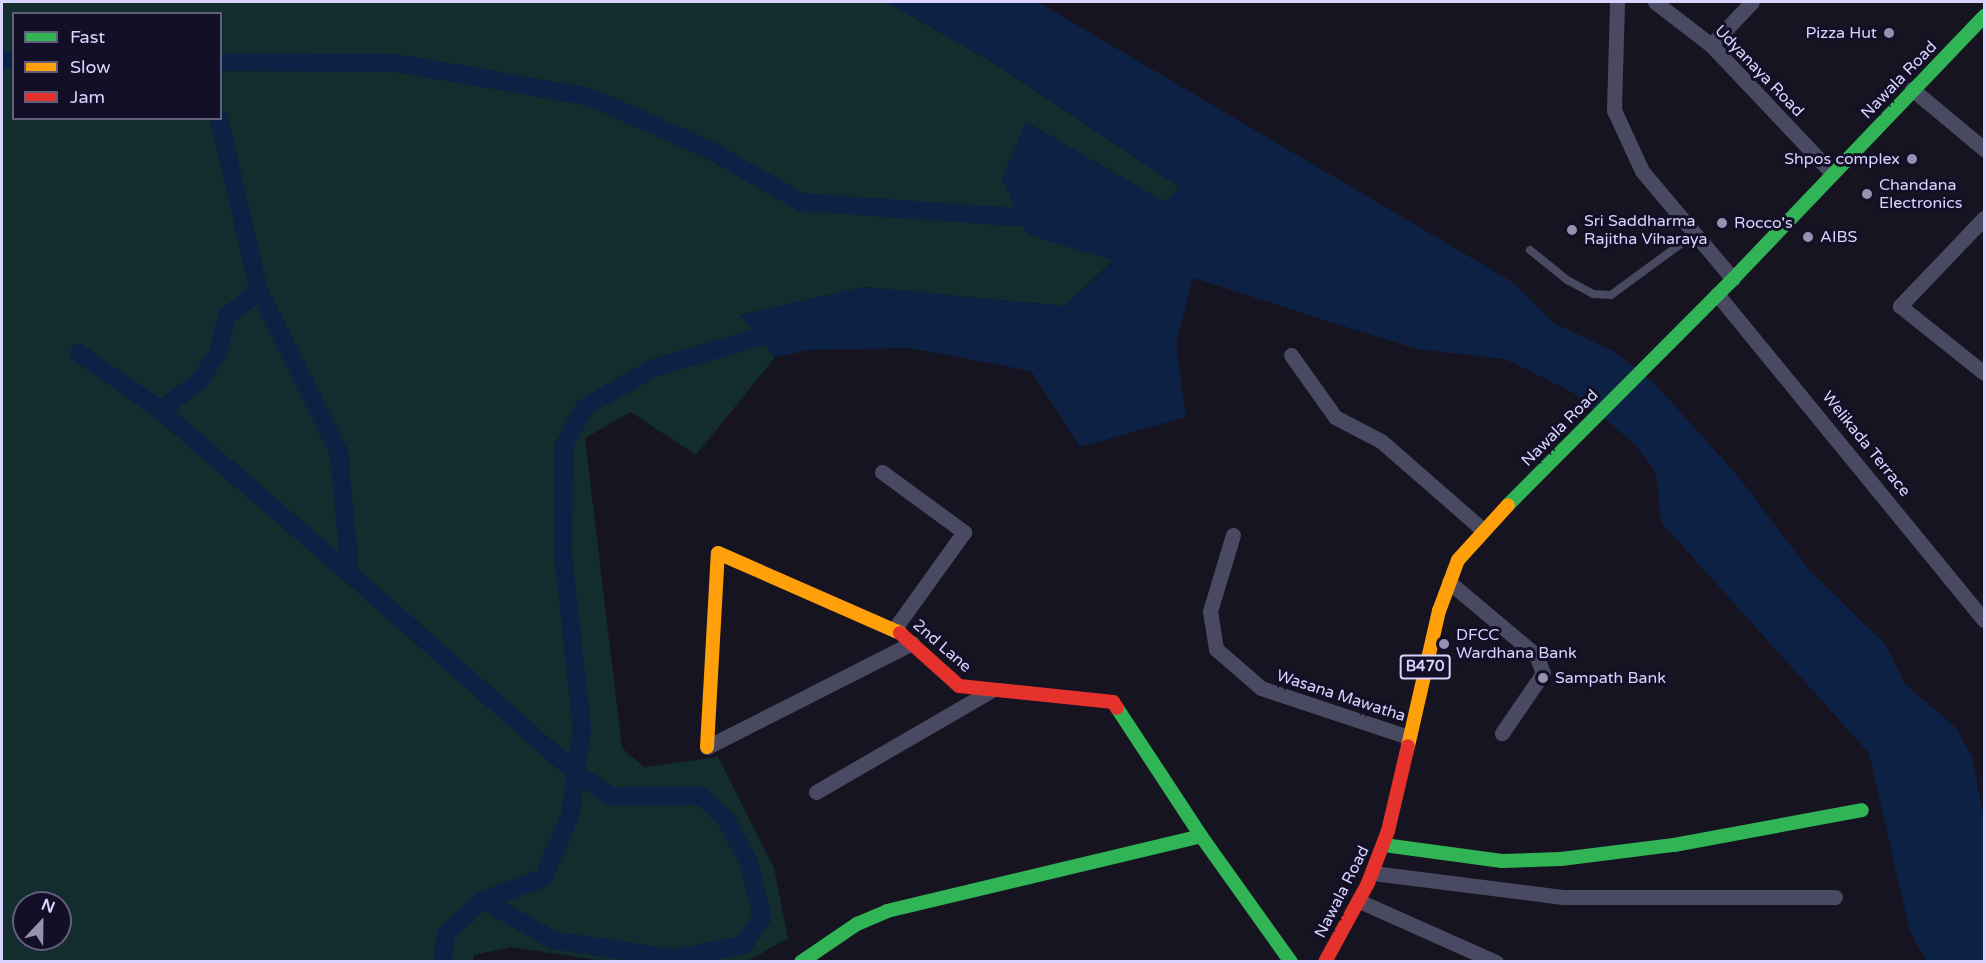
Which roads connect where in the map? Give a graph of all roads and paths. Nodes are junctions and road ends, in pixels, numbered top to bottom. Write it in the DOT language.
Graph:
graph roads {
  1 [pos="1617,2"];
  2 [pos="1655,2"];
  3 [pos="1752,2"];
  4 [pos="1984,16"];
  5 [pos="1712,45"];
  6 [pos="1912,89"];
  7 [pos="1984,149"];
  8 [pos="1832,173"];
  9 [pos="1984,218"];
  10 [pos="1693,235"];
  11 [pos="1530,250"];
  12 [pos="1733,279"];
  13 [pos="1717,294"];
  14 [pos="1291,355"];
  15 [pos="1984,373"];
  16 [pos="882,472"];
  17 [pos="1483,530"];
  18 [pos="1233,535"];
  19 [pos="1449,582"];
  20 [pos="1984,620"];
  21 [pos="896,628"];
  22 [pos="912,643"];
  23 [pos="992,690"];
  24 [pos="1502,733"];
  25 [pos="1408,737"];
  26 [pos="706,747"];
  27 [pos="816,792"];
  28 [pos="1862,810"];
  29 [pos="1201,836"];
  30 [pos="1384,845"];
  31 [pos="1372,873"];
  32 [pos="1835,897"];
  33 [pos="1359,901"];
  34 [pos="801,962"];
  35 [pos="1291,962"];
  36 [pos="1325,962"];
  37 [pos="1496,962"];
  1 -- 10 [label="street"];
  2 -- 5 [label="street, Udyanaya Road"];
  3 -- 5 [label="street"];
  4 -- 6 [label="street, Nawala Road / B470"];
  5 -- 8 [label="street, Udyanaya Road"];
  6 -- 7 [label="street"];
  6 -- 8 [label="street, Nawala Road / B470"];
  8 -- 12 [label="street, Nawala Road / B470"];
  9 -- 15 [label="street"];
  10 -- 11 [label="lane"];
  10 -- 12 [label="street"];
  12 -- 13 [label="street, Nawala Road / B470"];
  13 -- 17 [label="street, Nawala Road / B470"];
  13 -- 20 [label="street, Welikada Terrace"];
  14 -- 17 [label="street"];
  16 -- 21 [label="street"];
  17 -- 19 [label="street, Nawala Road / B470"];
  18 -- 25 [label="street, Wasana Mawatha"];
  19 -- 24 [label="street"];
  19 -- 25 [label="street, Nawala Road / B470"];
  21 -- 22 [label="street, 2nd Lane"];
  21 -- 26 [label="street, 2nd Lane"];
  22 -- 23 [label="street, 2nd Lane"];
  22 -- 26 [label="street"];
  23 -- 27 [label="street"];
  23 -- 29 [label="street, 2nd Lane"];
  25 -- 30 [label="street, Nawala Road / B470"];
  28 -- 30 [label="street"];
  29 -- 34 [label="street"];
  29 -- 35 [label="street, 2nd Lane"];
  30 -- 31 [label="street, Nawala Road / B470"];
  31 -- 32 [label="street"];
  31 -- 33 [label="street, Nawala Road / B470"];
  33 -- 36 [label="street, Nawala Road / B470"];
  33 -- 37 [label="street"];
}
